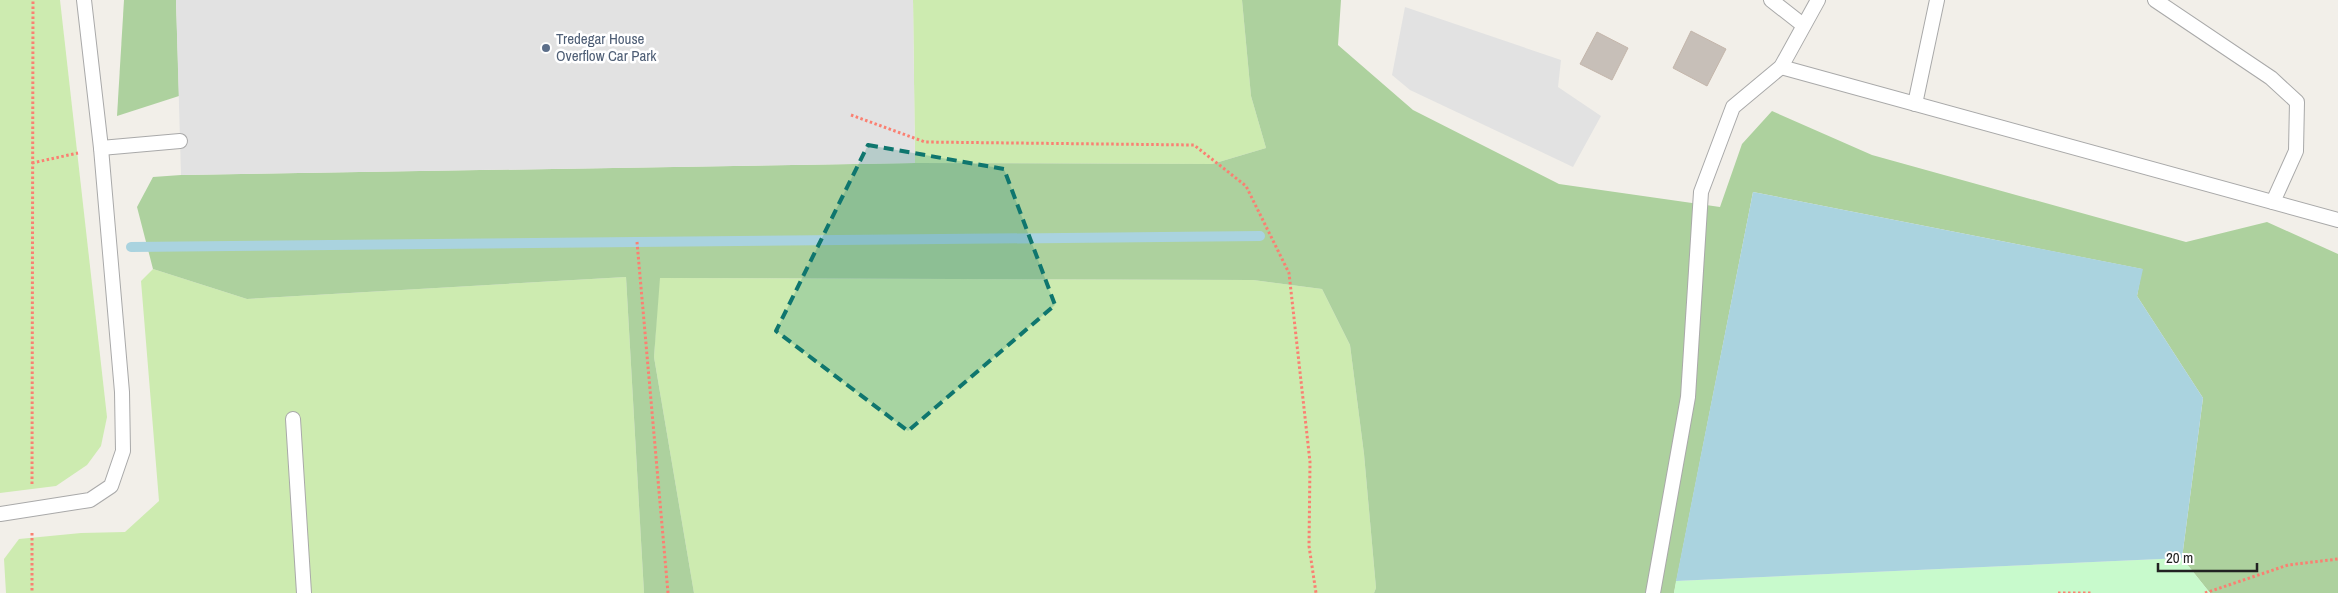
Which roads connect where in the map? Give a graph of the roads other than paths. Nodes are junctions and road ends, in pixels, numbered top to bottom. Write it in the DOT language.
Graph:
graph roads {
  1 [pos="84,0"];
  2 [pos="1771,0"];
  3 [pos="1818,0"];
  4 [pos="1937,0"];
  5 [pos="2155,0"];
  6 [pos="1803,25"];
  7 [pos="1781,67"];
  8 [pos="1915,104"];
  9 [pos="180,141"];
  10 [pos="101,148"];
  11 [pos="2273,202"];
  12 [pos="2338,220"];
  13 [pos="293,418"];
  14 [pos="0,514"];
  15 [pos="304,593"];
  16 [pos="1653,593"];
  1 -- 10 [label="lane"];
  2 -- 6 [label="lane"];
  3 -- 6 [label="lane"];
  4 -- 8 [label="lane"];
  5 -- 11 [label="lane"];
  6 -- 7 [label="lane"];
  7 -- 8 [label="lane"];
  7 -- 16 [label="lane"];
  8 -- 11 [label="lane"];
  9 -- 10 [label="lane"];
  10 -- 14 [label="lane"];
  11 -- 12 [label="lane"];
  13 -- 15 [label="lane"];
}
